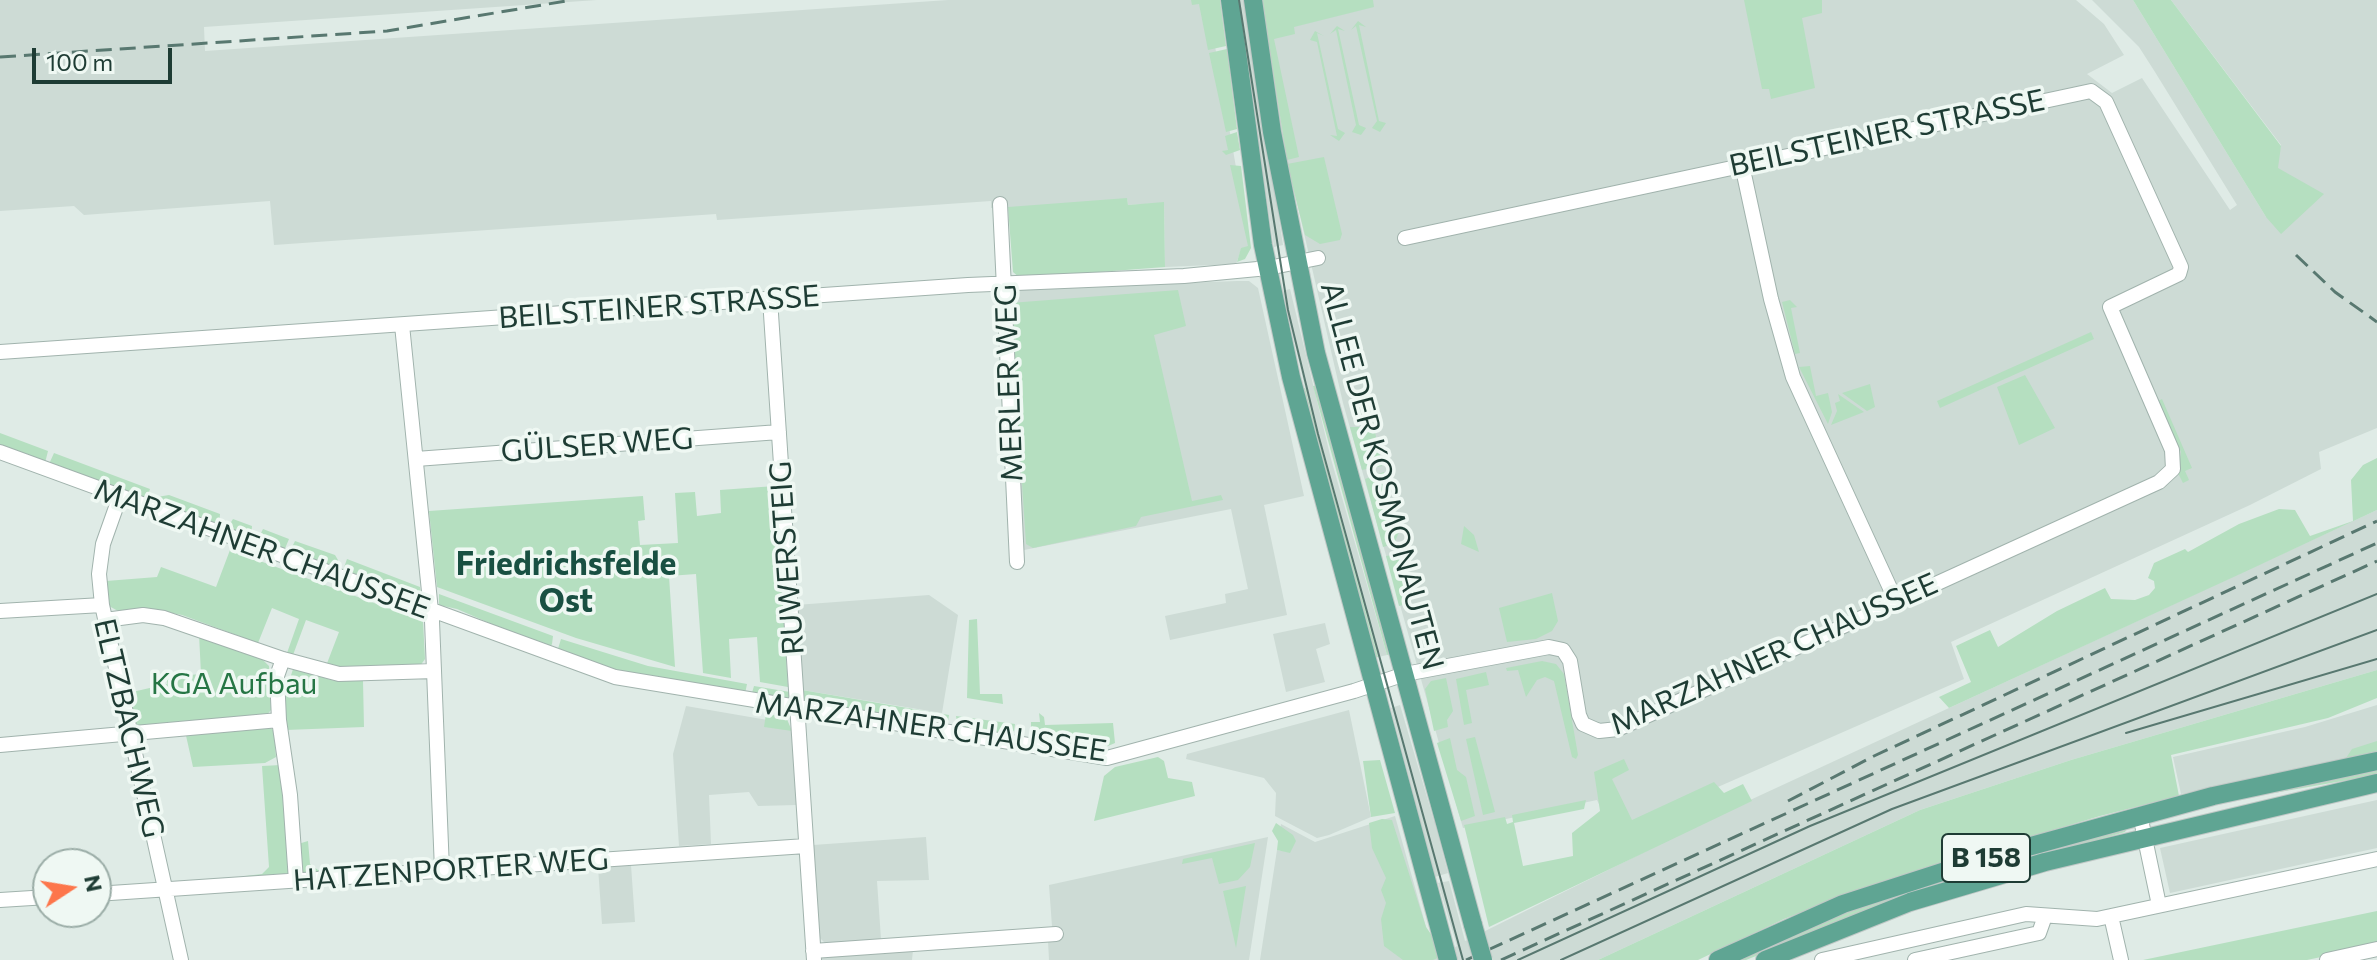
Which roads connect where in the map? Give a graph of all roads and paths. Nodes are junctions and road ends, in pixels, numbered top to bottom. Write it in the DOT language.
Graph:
graph roads {
  1 [pos="1230,0"];
  2 [pos="1253,0"];
  3 [pos="1742,165"];
  4 [pos="1000,204"];
  5 [pos="1405,238"];
  6 [pos="1318,258"];
  7 [pos="1299,263"];
  8 [pos="1268,268"];
  9 [pos="1003,285"];
  10 [pos="770,299"];
  11 [pos="2110,307"];
  12 [pos="402,325"];
  13 [pos="0,352"];
  14 [pos="779,432"];
  15 [pos="0,452"];
  16 [pos="416,459"];
  17 [pos="120,496"];
  18 [pos="1017,562"];
  19 [pos="1896,601"];
  20 [pos="102,605"];
  21 [pos="0,611"];
  22 [pos="431,612"];
  23 [pos="105,620"];
  24 [pos="283,659"];
  25 [pos="434,671"];
  26 [pos="1405,674"];
  27 [pos="1374,684"];
  28 [pos="797,709"];
  29 [pos="279,720"];
  30 [pos="130,734"];
  31 [pos="0,745"];
  32 [pos="2377,761"];
  33 [pos="2377,783"];
  34 [pos="2140,815"];
  35 [pos="2144,836"];
  36 [pos="806,846"];
  37 [pos="2377,859"];
  38 [pos="442,870"];
  39 [pos="296,881"];
  40 [pos="165,889"];
  41 [pos="112,893"];
  42 [pos="32,898"];
  43 [pos="0,900"];
  44 [pos="2159,905"];
  45 [pos="2045,916"];
  46 [pos="2111,916"];
  47 [pos="1056,934"];
  48 [pos="1905,940"];
  49 [pos="2377,949"];
  50 [pos="814,956"];
  51 [pos="1725,958"];
  52 [pos="181,960"];
  53 [pos="1448,960"];
  54 [pos="1483,960"];
  55 [pos="1765,960"];
  56 [pos="1822,960"];
  57 [pos="1912,960"];
  58 [pos="2121,960"];
  59 [pos="2327,960"];
  1 -- 8 [label="main road, ALLEE DER KOSMONAUTEN"];
  2 -- 7 [label="main road, ALLEE DER KOSMONAUTEN"];
  3 -- 5 [label="street, BEILSTEINER STRASSE"];
  3 -- 11 [label="street, BEILSTEINER STRASSE"];
  3 -- 19 [label="street"];
  4 -- 9 [label="street, MERLER WEG"];
  6 -- 7 [label="street, BEILSTEINER STRASSE"];
  7 -- 8 [label="street, BEILSTEINER STRASSE"];
  7 -- 26 [label="main road, ALLEE DER KOSMONAUTEN"];
  8 -- 9 [label="street, BEILSTEINER STRASSE"];
  8 -- 27 [label="main road, ALLEE DER KOSMONAUTEN"];
  9 -- 10 [label="street, BEILSTEINER STRASSE"];
  9 -- 18 [label="street, MERLER WEG"];
  10 -- 12 [label="street, BEILSTEINER STRASSE"];
  10 -- 14 [label="street, RUWERSTEIG"];
  11 -- 19 [label="street, MARZAHNER CHAUSSEE"];
  12 -- 13 [label="street, BEILSTEINER STRASSE"];
  12 -- 16 [label="street"];
  14 -- 16 [label="street, GÜLSER WEG"];
  14 -- 28 [label="street, RUWERSTEIG"];
  15 -- 17 [label="street, MARZAHNER CHAUSSEE"];
  16 -- 22 [label="street"];
  17 -- 20 [label="street, ELTZBACHWEG"];
  17 -- 22 [label="street, MARZAHNER CHAUSSEE"];
  19 -- 26 [label="street, MARZAHNER CHAUSSEE"];
  20 -- 21 [label="street"];
  20 -- 23 [label="street, ELTZBACHWEG"];
  22 -- 25 [label="street"];
  22 -- 28 [label="street, MARZAHNER CHAUSSEE"];
  23 -- 24 [label="street"];
  23 -- 30 [label="street, ELTZBACHWEG"];
  24 -- 25 [label="street"];
  24 -- 29 [label="street"];
  25 -- 38 [label="street"];
  26 -- 27 [label="street, MARZAHNER CHAUSSEE"];
  26 -- 54 [label="main road, ALLEE DER KOSMONAUTEN, bridge"];
  27 -- 28 [label="street, MARZAHNER CHAUSSEE"];
  27 -- 53 [label="main road, ALLEE DER KOSMONAUTEN"];
  28 -- 36 [label="street, RUWERSTEIG"];
  29 -- 30 [label="street"];
  29 -- 39 [label="street"];
  30 -- 31 [label="street"];
  30 -- 40 [label="street, ELTZBACHWEG"];
  32 -- 34 [label="main road, B 158"];
  33 -- 35 [label="main road, B 158"];
  34 -- 35 [label="street"];
  34 -- 51 [label="main road, B 158"];
  35 -- 44 [label="street"];
  35 -- 55 [label="main road, B 158"];
  36 -- 38 [label="street, HATZENPORTER WEG"];
  36 -- 50 [label="street, RUWERSTEIG"];
  37 -- 44 [label="street"];
  38 -- 39 [label="street, HATZENPORTER WEG"];
  39 -- 40 [label="street, HATZENPORTER WEG"];
  40 -- 41 [label="street, HATZENPORTER WEG"];
  40 -- 52 [label="street, ELTZBACHWEG"];
  42 -- 43 [label="street"];
  44 -- 46 [label="street"];
  45 -- 46 [label="street"];
  45 -- 48 [label="street"];
  45 -- 57 [label="street"];
  46 -- 58 [label="street"];
  47 -- 50 [label="street"];
  48 -- 56 [label="street"];
  48 -- 57 [label="street"];
  49 -- 59 [label="street"];
}
